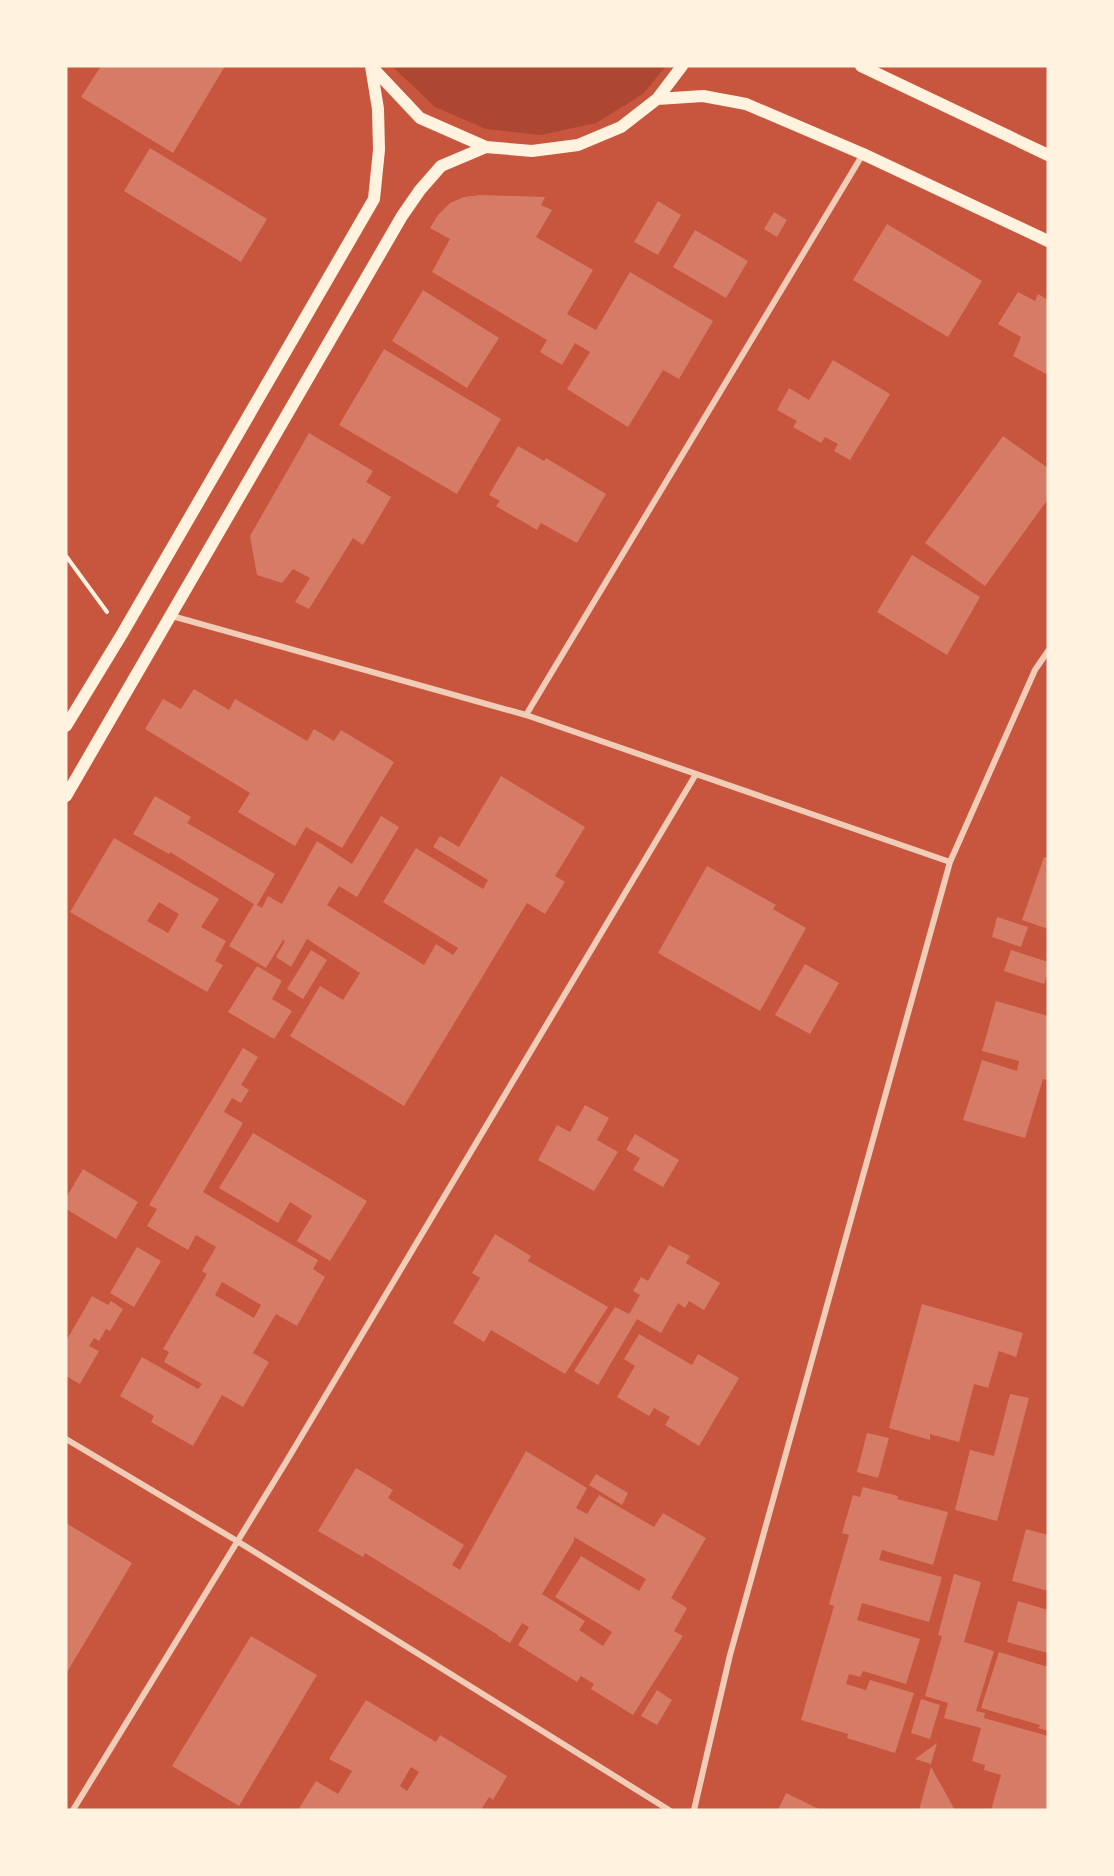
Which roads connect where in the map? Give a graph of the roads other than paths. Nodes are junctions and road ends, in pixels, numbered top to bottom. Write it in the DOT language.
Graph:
graph roads {
  1 [pos="371,66"];
  2 [pos="682,66"];
  3 [pos="861,66"];
  4 [pos="657,99"];
  5 [pos="486,147"];
  6 [pos="863,154"];
  7 [pos="1048,155"];
  8 [pos="1048,241"];
  9 [pos="172,616"];
  10 [pos="1048,651"];
  11 [pos="526,715"];
  12 [pos="66,726"];
  13 [pos="696,774"];
  14 [pos="66,796"];
  15 [pos="950,862"];
  16 [pos="66,1439"];
  17 [pos="237,1541"];
  18 [pos="73,1810"];
  19 [pos="669,1810"];
  20 [pos="694,1810"];
  1 -- 5 [label="main road"];
  1 -- 12 [label="main road"];
  2 -- 4 [label="main road"];
  3 -- 7 [label="main road"];
  4 -- 5 [label="main road"];
  4 -- 6 [label="main road"];
  5 -- 9 [label="main road"];
  6 -- 8 [label="main road"];
  6 -- 11 [label="street"];
  9 -- 11 [label="street"];
  9 -- 14 [label="main road"];
  10 -- 15 [label="street"];
  11 -- 13 [label="street"];
  13 -- 15 [label="street"];
  13 -- 17 [label="street"];
  15 -- 20 [label="street"];
  16 -- 17 [label="street"];
  17 -- 18 [label="street"];
  17 -- 19 [label="street"];
}
